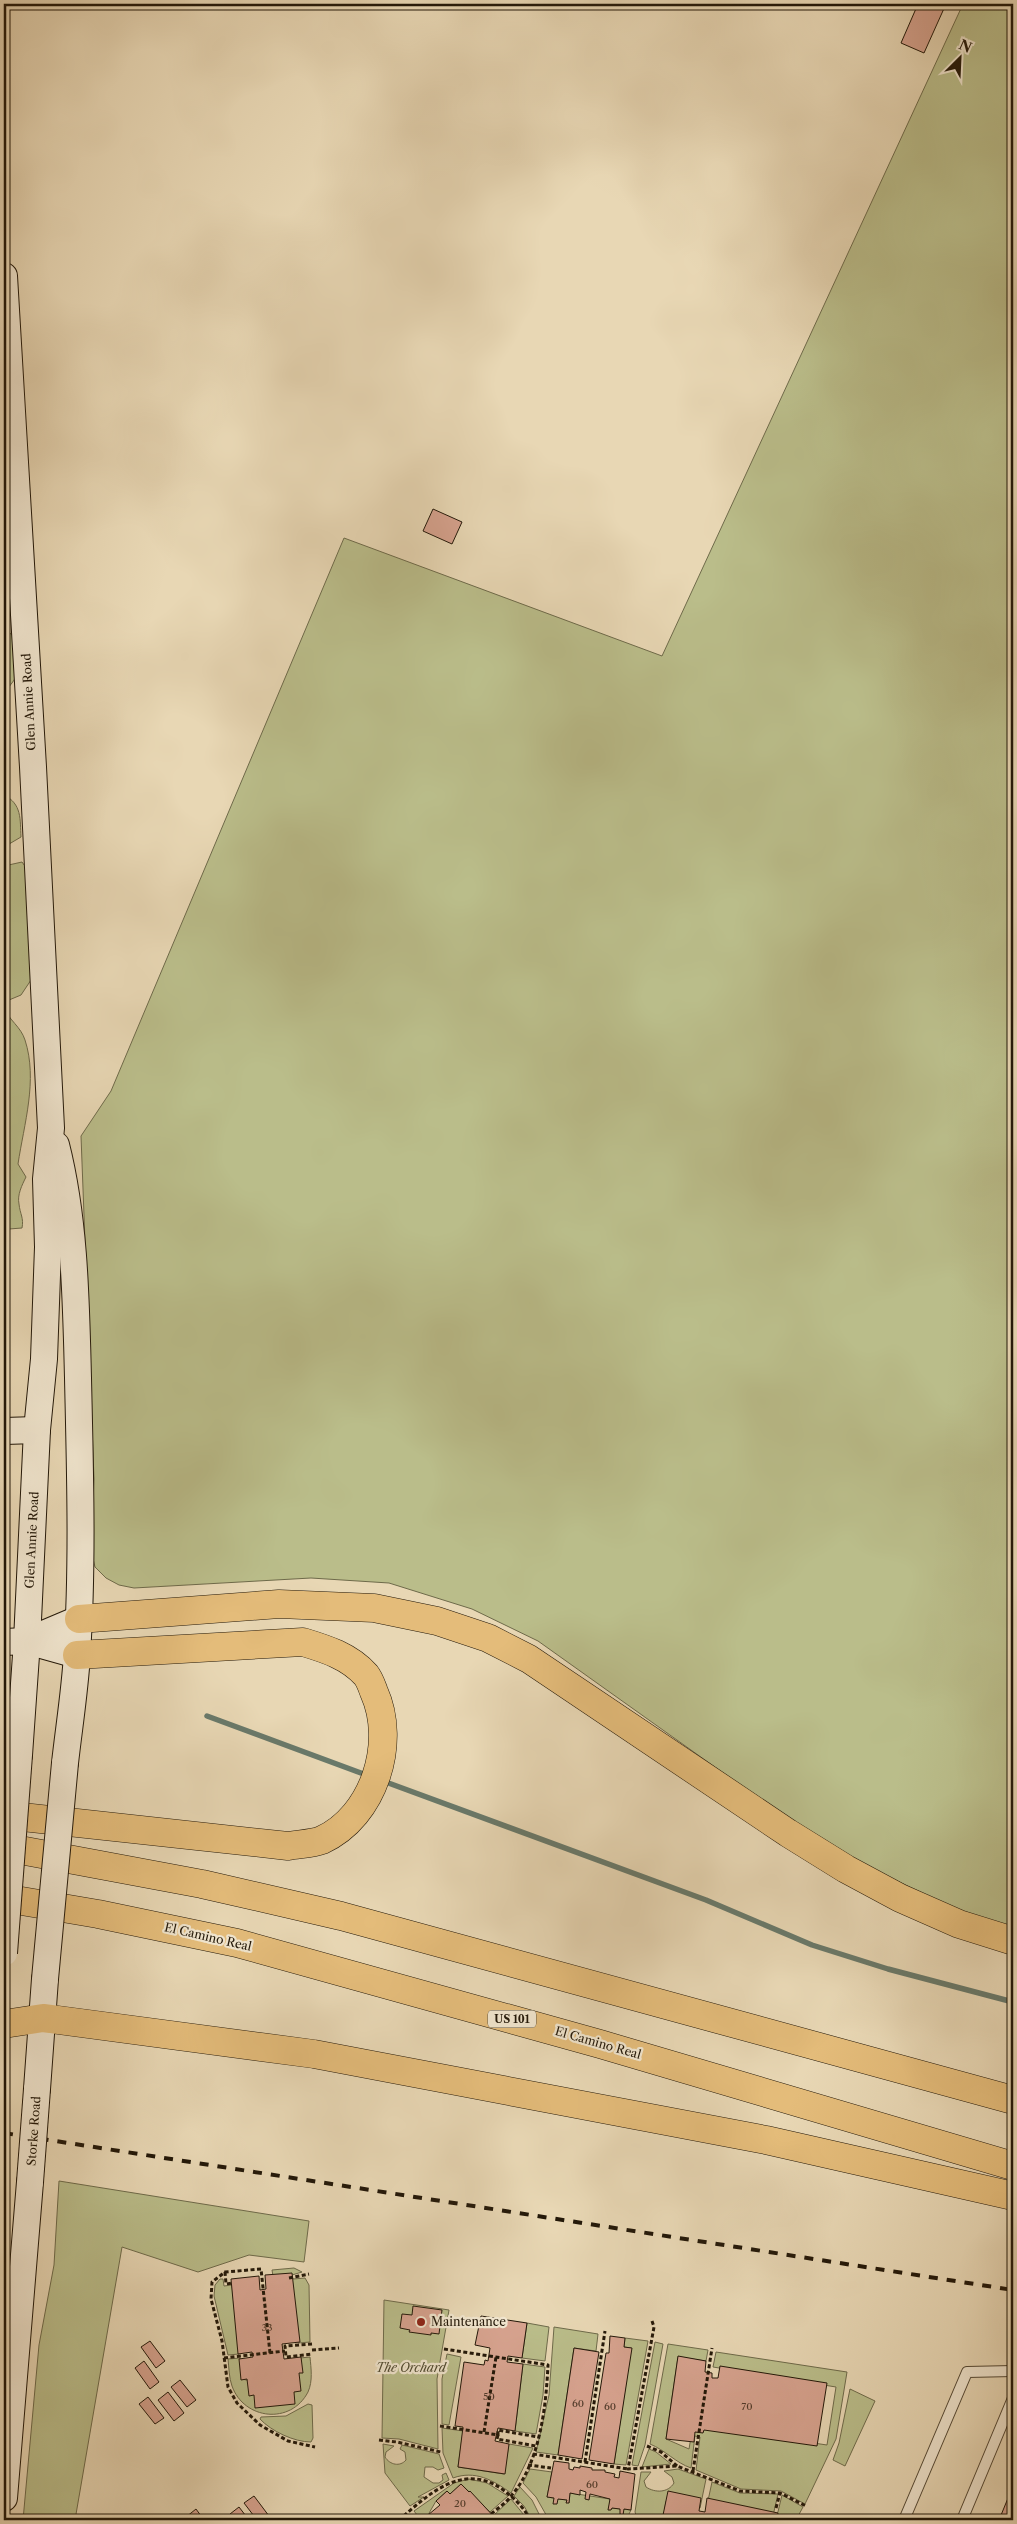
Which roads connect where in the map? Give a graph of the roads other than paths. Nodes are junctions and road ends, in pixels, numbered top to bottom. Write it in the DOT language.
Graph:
graph roads {
  1 [pos="4,276"];
  2 [pos="51,1128"];
  3 [pos="37,1430"];
  4 [pos="4,1431"];
  5 [pos="78,1619"];
  6 [pos="15,1641"];
  7 [pos="77,1655"];
  8 [pos="65,1763"];
  9 [pos="4,1815"];
  10 [pos="4,1847"];
  11 [pos="4,1898"];
  12 [pos="1013,1941"];
  13 [pos="4,1953"];
  14 [pos="43,2018"];
  15 [pos="4,2024"];
  16 [pos="1013,2100"];
  17 [pos="1013,2166"];
  18 [pos="1013,2196"];
  19 [pos="1013,2372"];
  20 [pos="1013,2398"];
  21 [pos="4,2498"];
  22 [pos="904,2520"];
  23 [pos="962,2520"];
  1 -- 2 [label="main road, Glen Annie Road"];
  2 -- 3 [label="main road, Glen Annie Road"];
  2 -- 5 [label="main road, Glen Annie Road"];
  3 -- 4 [label="main road"];
  3 -- 6 [label="main road, Glen Annie Road"];
  5 -- 6 [label="main road"];
  5 -- 7 [label="main road, Glen Annie Road"];
  5 -- 12 [label="highway"];
  6 -- 7 [label="main road"];
  6 -- 13 [label="main road, Glen Annie Road, bridge"];
  7 -- 8 [label="main road, Glen Annie Road"];
  7 -- 9 [label="highway"];
  8 -- 14 [label="main road, Storke Road, bridge"];
  10 -- 16 [label="highway"];
  11 -- 17 [label="highway, El Camino Real / US 101"];
  14 -- 15 [label="highway"];
  14 -- 18 [label="highway"];
  14 -- 21 [label="main road, Storke Road, bridge"];
  19 -- 22 [label="lane"];
  20 -- 23 [label="lane"];
}
